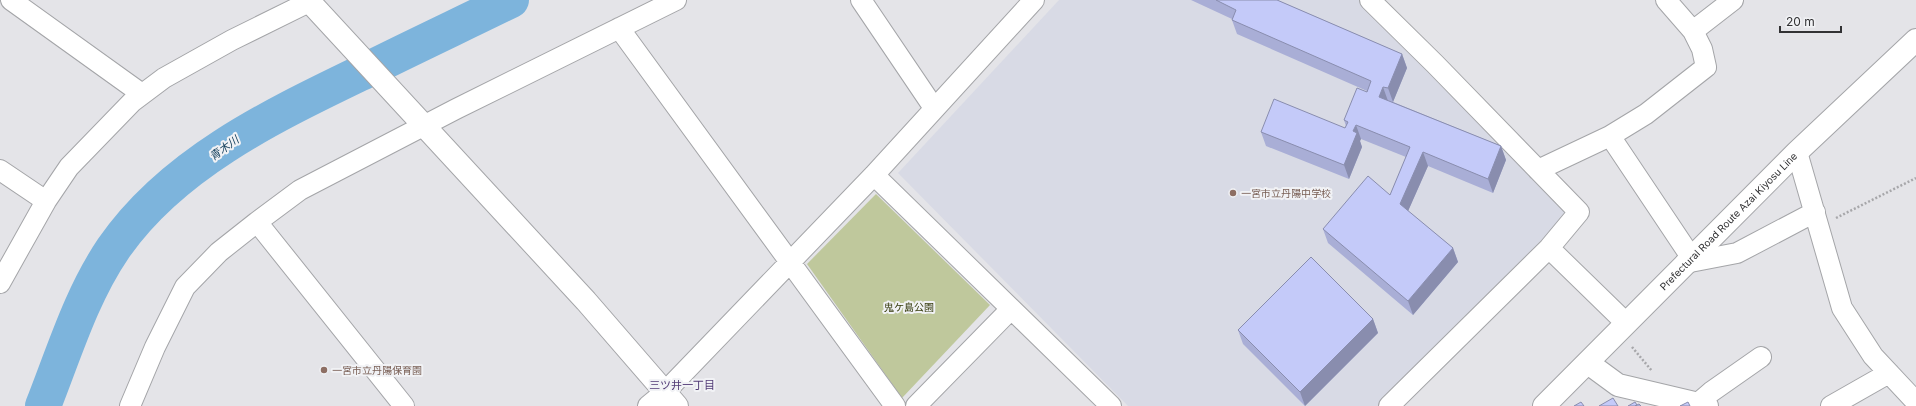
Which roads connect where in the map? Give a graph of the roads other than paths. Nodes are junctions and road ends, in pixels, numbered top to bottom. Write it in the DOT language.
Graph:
graph roads {
  1 [pos="11,0"];
  2 [pos="676,0"];
  3 [pos="861,0"];
  4 [pos="1034,0"];
  5 [pos="1370,0"];
  6 [pos="1666,0"];
  7 [pos="1733,0"];
  8 [pos="313,4"];
  9 [pos="619,28"];
  10 [pos="1693,31"];
  11 [pos="1916,40"];
  12 [pos="142,94"];
  13 [pos="934,108"];
  14 [pos="424,126"];
  15 [pos="1610,136"];
  16 [pos="1798,152"];
  17 [pos="0,170"];
  18 [pos="1538,170"];
  19 [pos="874,175"];
  20 [pos="46,201"];
  21 [pos="1817,219"];
  22 [pos="257,222"];
  23 [pos="1549,248"];
  24 [pos="1688,260"];
  25 [pos="790,263"];
  26 [pos="0,283"];
  27 [pos="1011,309"];
  28 [pos="1622,328"];
  29 [pos="1761,357"];
  30 [pos="1588,363"];
  31 [pos="1889,373"];
  32 [pos="671,399"];
  33 [pos="1916,402"];
  34 [pos="1702,405"];
  35 [pos="130,406"];
  36 [pos="404,406"];
  37 [pos="648,406"];
  38 [pos="895,406"];
  39 [pos="916,406"];
  40 [pos="1111,406"];
  41 [pos="1389,406"];
  42 [pos="1544,406"];
  43 [pos="1830,406"];
  1 -- 12 [label="street"];
  2 -- 9 [label="street"];
  3 -- 13 [label="street"];
  4 -- 13 [label="street"];
  5 -- 18 [label="street"];
  6 -- 10 [label="street"];
  7 -- 10 [label="street"];
  8 -- 12 [label="street"];
  8 -- 14 [label="main road"];
  9 -- 14 [label="street"];
  9 -- 25 [label="street"];
  10 -- 15 [label="street"];
  11 -- 16 [label="main road, Prefectural Road Route Azai Kiyosu Line"];
  12 -- 20 [label="street"];
  13 -- 19 [label="street"];
  14 -- 22 [label="street"];
  14 -- 32 [label="main road"];
  15 -- 18 [label="street"];
  15 -- 24 [label="street"];
  16 -- 21 [label="street"];
  16 -- 24 [label="main road, Prefectural Road Route Azai Kiyosu Line"];
  17 -- 20 [label="street"];
  18 -- 23 [label="street"];
  19 -- 25 [label="street"];
  19 -- 27 [label="street"];
  20 -- 26 [label="street"];
  21 -- 24 [label="street"];
  21 -- 31 [label="street"];
  22 -- 35 [label="street"];
  22 -- 36 [label="street"];
  23 -- 28 [label="street"];
  23 -- 41 [label="street"];
  24 -- 28 [label="main road, Prefectural Road Route Azai Kiyosu Line"];
  25 -- 32 [label="street"];
  25 -- 38 [label="street"];
  27 -- 39 [label="street"];
  27 -- 40 [label="street"];
  28 -- 30 [label="main road, Prefectural Road Route Azai Kiyosu Line"];
  29 -- 34 [label="street"];
  30 -- 34 [label="main road"];
  30 -- 42 [label="main road, Prefectural Road Route Azai Kiyosu Line"];
  31 -- 33 [label="street"];
  31 -- 43 [label="street"];
  32 -- 37 [label="street"];
}
